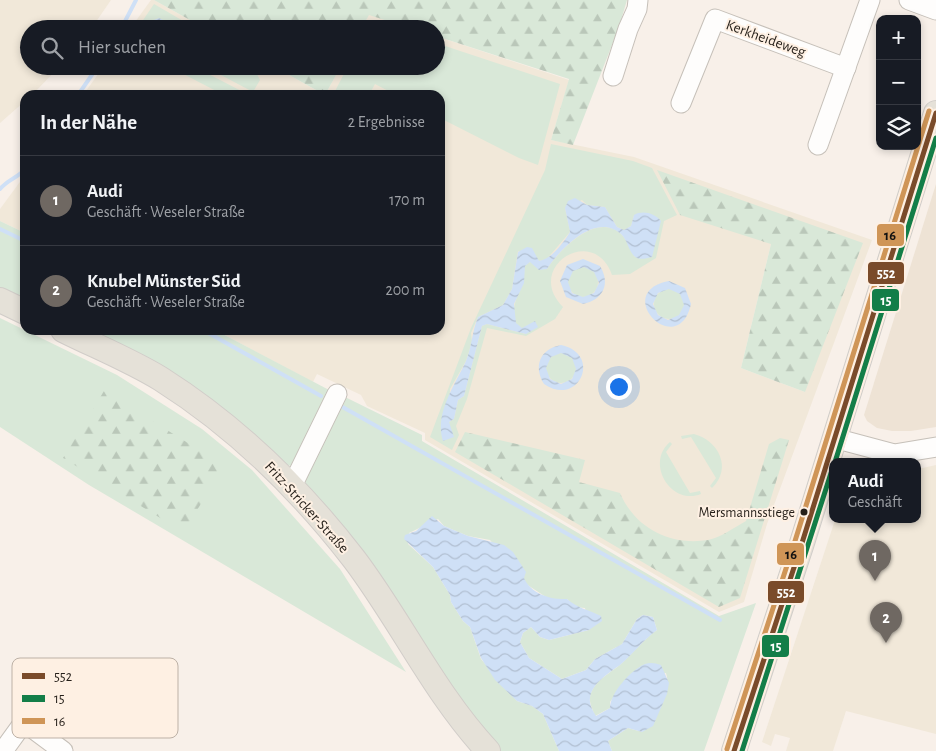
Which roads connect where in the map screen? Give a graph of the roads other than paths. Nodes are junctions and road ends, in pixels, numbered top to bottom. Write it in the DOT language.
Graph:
graph roads {
  1 [pos="638,0"];
  2 [pos="870,0"];
  3 [pos="909,0"];
  4 [pos="936,10"];
  5 [pos="846,68"];
  6 [pos="613,76"];
  7 [pos="681,104"];
  8 [pos="936,113"];
  9 [pos="818,145"];
  10 [pos="0,300"];
  11 [pos="20,310"];
  12 [pos="73,335"];
  13 [pos="337,394"];
  14 [pos="834,438"];
  15 [pos="936,447"];
  16 [pos="292,486"];
  17 [pos="12,738"];
  18 [pos="46,738"];
  19 [pos="3,751"];
  20 [pos="63,751"];
  21 [pos="488,751"];
  22 [pos="734,751"];
  1 -- 6 [label="street"];
  2 -- 5 [label="street"];
  3 -- 4 [label="street"];
  5 -- 7 [label="street, Kerkheideweg"];
  5 -- 9 [label="street"];
  8 -- 14 [label="main road"];
  10 -- 11 [label="main road"];
  12 -- 16 [label="main road, Fritz-Stricker-Straße"];
  13 -- 16 [label="street"];
  14 -- 15 [label="street"];
  14 -- 22 [label="main road"];
  16 -- 21 [label="main road, Fritz-Stricker-Straße"];
  17 -- 19 [label="street"];
  18 -- 20 [label="street"];
}
